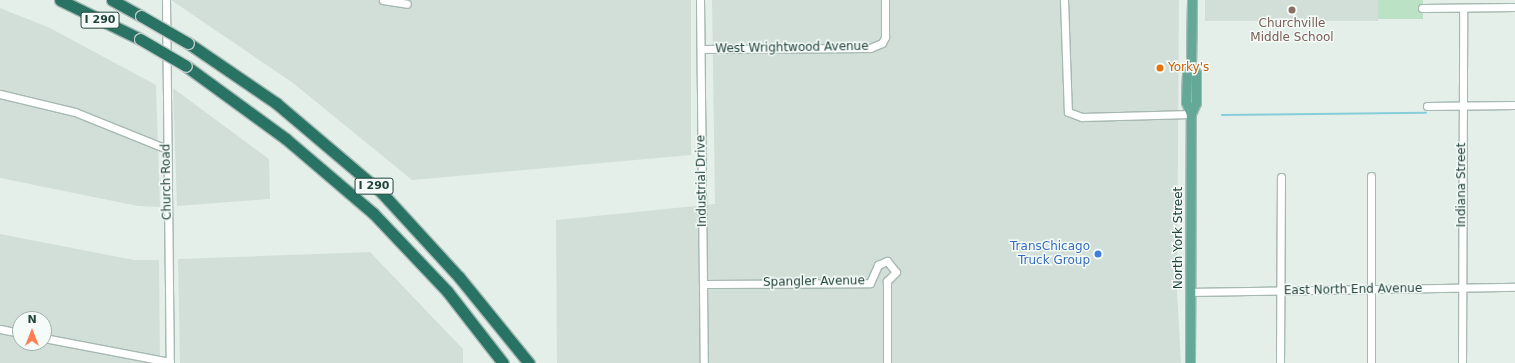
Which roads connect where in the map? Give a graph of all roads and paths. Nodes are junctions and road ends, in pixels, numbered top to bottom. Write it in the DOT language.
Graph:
graph roads {
  1 [pos="60,0"];
  2 [pos="112,0"];
  3 [pos="166,0"];
  4 [pos="383,0"];
  5 [pos="700,0"];
  6 [pos="885,0"];
  7 [pos="1064,0"];
  8 [pos="1192,0"];
  9 [pos="407,4"];
  10 [pos="1515,6"];
  11 [pos="1422,8"];
  12 [pos="1463,8"];
  13 [pos="701,49"];
  14 [pos="0,94"];
  15 [pos="1515,105"];
  16 [pos="1427,106"];
  17 [pos="1463,106"];
  18 [pos="1191,114"];
  19 [pos="166,149"];
  20 [pos="1371,176"];
  21 [pos="1281,177"];
  22 [pos="703,284"];
  23 [pos="1515,287"];
  24 [pos="1461,288"];
  25 [pos="1372,290"];
  26 [pos="1280,291"];
  27 [pos="1190,292"];
  28 [pos="0,329"];
  29 [pos="12,331"];
  30 [pos="52,340"];
  31 [pos="170,362"];
  32 [pos="503,363"];
  33 [pos="529,363"];
  34 [pos="704,363"];
  35 [pos="887,363"];
  36 [pos="1190,363"];
  37 [pos="1280,363"];
  38 [pos="1371,363"];
  39 [pos="1462,363"];
  1 -- 32 [label="highway, I 290, bridge"];
  2 -- 33 [label="highway, I 290, bridge"];
  3 -- 19 [label="street, Church Road"];
  4 -- 9 [label="street"];
  5 -- 13 [label="street, Industrial Drive"];
  6 -- 13 [label="street, West Wrightwood Avenue"];
  7 -- 18 [label="street"];
  8 -- 18 [label="main road, North York Street"];
  10 -- 12 [label="street"];
  11 -- 12 [label="street"];
  12 -- 17 [label="street, Indiana Street"];
  13 -- 22 [label="street, Industrial Drive"];
  14 -- 19 [label="street"];
  15 -- 17 [label="street"];
  16 -- 17 [label="street"];
  17 -- 24 [label="street, Indiana Street"];
  18 -- 27 [label="main road, North York Street"];
  19 -- 31 [label="street, Church Road"];
  20 -- 25 [label="street"];
  21 -- 26 [label="street"];
  22 -- 34 [label="street, Industrial Drive"];
  22 -- 35 [label="street, Spangler Avenue"];
  23 -- 24 [label="street, East North End Avenue"];
  24 -- 25 [label="street, East North End Avenue"];
  24 -- 39 [label="street, Indiana Street"];
  25 -- 26 [label="street, East North End Avenue"];
  25 -- 38 [label="street"];
  26 -- 27 [label="street, East North End Avenue"];
  26 -- 37 [label="street"];
  27 -- 36 [label="main road, North York Street"];
  28 -- 29 [label="street"];
  30 -- 31 [label="street"];
}
